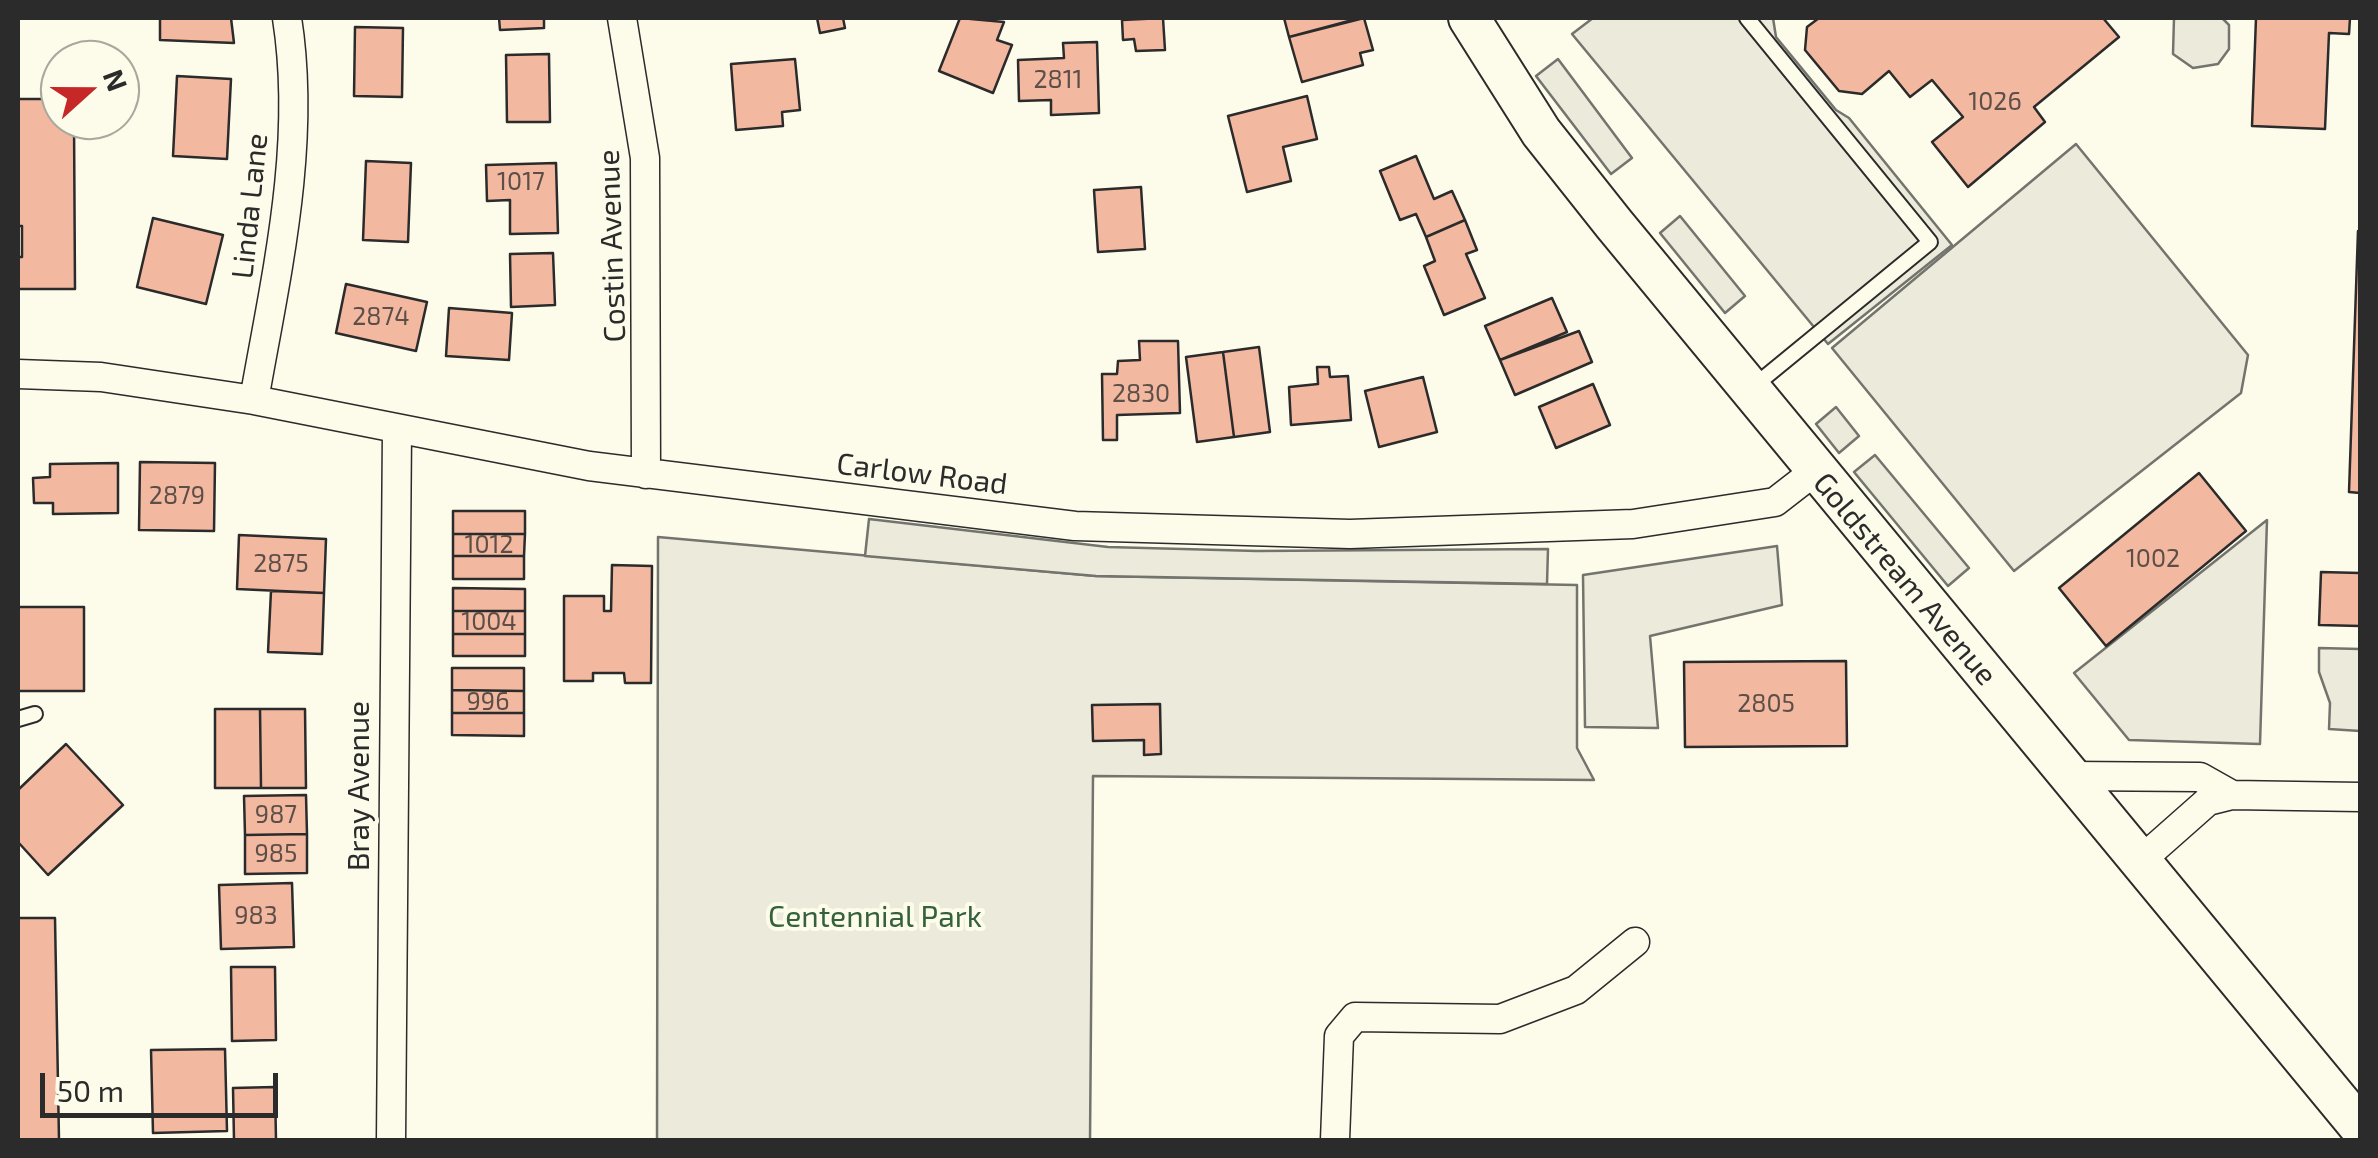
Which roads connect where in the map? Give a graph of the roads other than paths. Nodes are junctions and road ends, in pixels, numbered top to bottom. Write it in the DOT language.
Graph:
graph roads {
  1 [pos="287,18"];
  2 [pos="622,18"];
  3 [pos="1747,18"];
  4 [pos="1477,20"];
  5 [pos="18,374"];
  6 [pos="1748,390"];
  7 [pos="254,400"];
  8 [pos="397,431"];
  9 [pos="1816,472"];
  10 [pos="646,474"];
  11 [pos="35,714"];
  12 [pos="18,719"];
  13 [pos="2069,776"];
  14 [pos="2232,794"];
  15 [pos="2360,796"];
  16 [pos="2140,862"];
  17 [pos="1635,942"];
  18 [pos="2360,1127"];
  19 [pos="391,1140"];
  20 [pos="1335,1140"];
  1 -- 7 [label="street, Linda Lane"];
  2 -- 10 [label="street, Costin Avenue"];
  3 -- 6 [label="lane"];
  4 -- 6 [label="main road, Goldstream Avenue"];
  5 -- 7 [label="street, Carlow Road"];
  6 -- 9 [label="main road, Goldstream Avenue"];
  7 -- 8 [label="street, Carlow Road"];
  8 -- 10 [label="street, Carlow Road"];
  8 -- 19 [label="street, Bray Avenue"];
  9 -- 10 [label="street, Carlow Road"];
  9 -- 13 [label="main road, Goldstream Avenue"];
  11 -- 12 [label="lane"];
  13 -- 14 [label="street"];
  13 -- 16 [label="main road, Goldstream Avenue"];
  14 -- 15 [label="street"];
  14 -- 16 [label="street"];
  16 -- 18 [label="main road, Goldstream Avenue"];
  17 -- 20 [label="street"];
}
